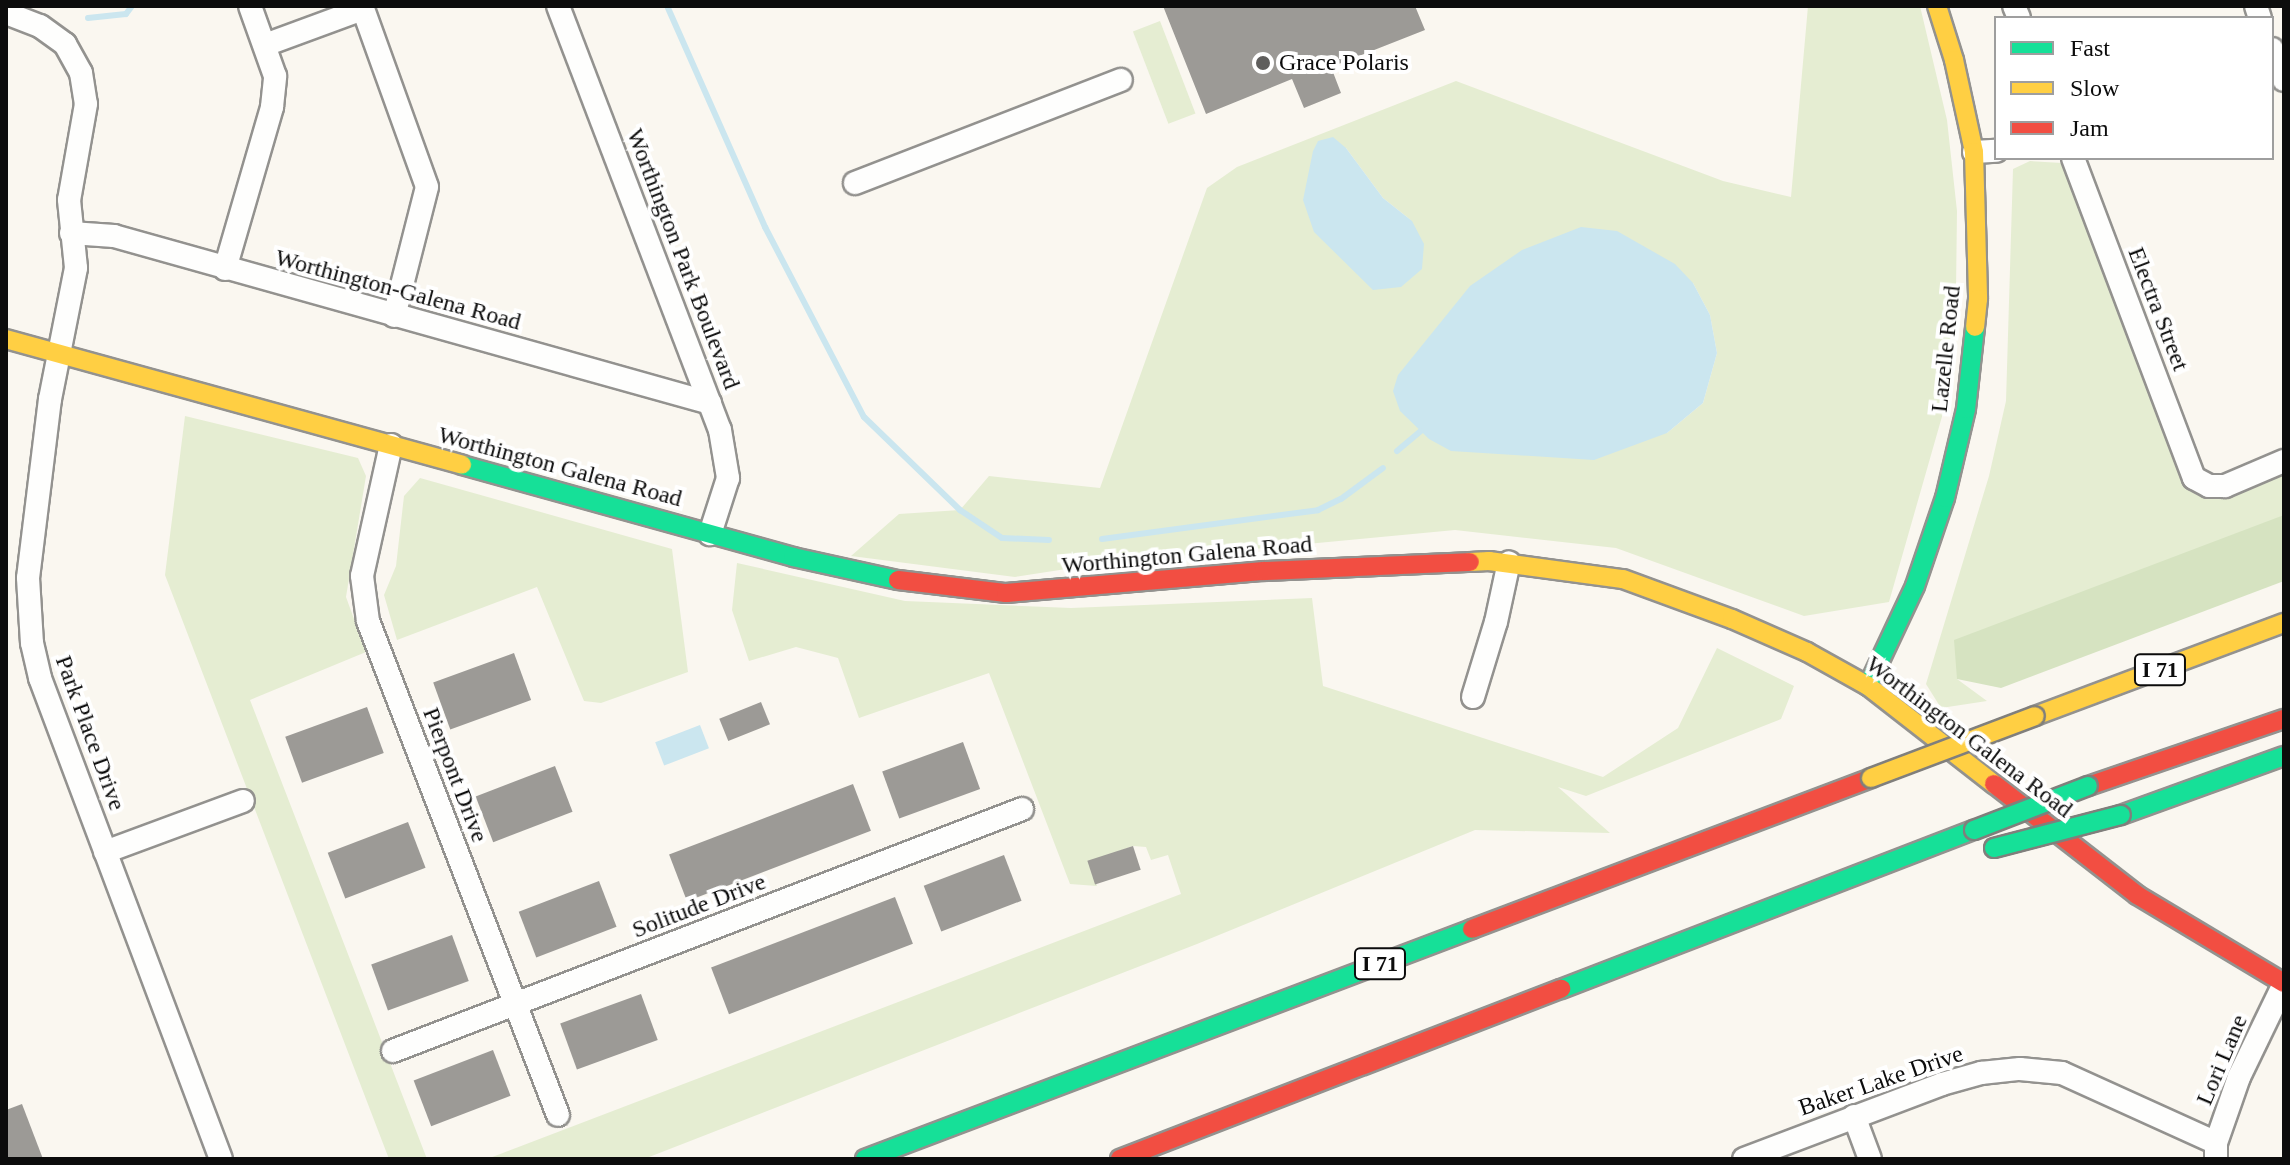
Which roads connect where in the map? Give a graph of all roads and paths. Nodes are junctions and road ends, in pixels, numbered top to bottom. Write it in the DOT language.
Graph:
graph roads {
  1 [pos="250,6"];
  2 [pos="558,6"];
  3 [pos="1937,6"];
  4 [pos="362,8"];
  5 [pos="6,13"];
  6 [pos="265,45"];
  7 [pos="2274,56"];
  8 [pos="1121,80"];
  9 [pos="2284,80"];
  10 [pos="1985,151"];
  11 [pos="2074,160"];
  12 [pos="855,183"];
  13 [pos="71,233"];
  14 [pos="225,269"];
  15 [pos="394,316"];
  16 [pos="6,339"];
  17 [pos="60,354"];
  18 [pos="710,403"];
  19 [pos="391,445"];
  20 [pos="2284,461"];
  21 [pos="710,534"];
  22 [pos="1509,562"];
  23 [pos="2284,623"];
  24 [pos="1868,686"];
  25 [pos="1473,697"];
  26 [pos="2284,719"];
  27 [pos="2284,756"];
  28 [pos="243,801"];
  29 [pos="1022,809"];
  30 [pos="105,852"];
  31 [pos="1790,900"];
  32 [pos="2284,984"];
  33 [pos="515,1004"];
  34 [pos="393,1051"];
  35 [pos="558,1115"];
  36 [pos="1854,1116"];
  37 [pos="2216,1151"];
  38 [pos="221,1159"];
  39 [pos="865,1159"];
  40 [pos="1120,1159"];
  41 [pos="1744,1159"];
  42 [pos="1870,1159"];
  1 -- 6 [label="street"];
  2 -- 18 [label="street, Worthington Park Boulevard"];
  3 -- 10 [label="main road, Lazelle Road"];
  4 -- 6 [label="street"];
  4 -- 15 [label="street"];
  5 -- 13 [label="street, Park Place Drive"];
  6 -- 14 [label="street"];
  7 -- 9 [label="street"];
  8 -- 12 [label="street"];
  10 -- 24 [label="main road, Lazelle Road"];
  11 -- 20 [label="street, Electra Street"];
  13 -- 14 [label="street, Worthington-Galena Road"];
  13 -- 17 [label="street, Park Place Drive"];
  14 -- 15 [label="street, Worthington-Galena Road"];
  15 -- 18 [label="street, Worthington-Galena Road"];
  16 -- 17 [label="main road, Worthington Galena Road"];
  17 -- 19 [label="main road, Worthington Galena Road"];
  17 -- 30 [label="street, Park Place Drive"];
  18 -- 21 [label="street, Worthington Park Boulevard"];
  19 -- 21 [label="main road, Worthington Galena Road"];
  19 -- 33 [label="street, Pierpont Drive"];
  21 -- 22 [label="main road, Worthington Galena Road"];
  22 -- 24 [label="main road, Worthington Galena Road"];
  22 -- 25 [label="street"];
  23 -- 39 [label="main road, I 71, bridge"];
  24 -- 32 [label="main road, Worthington Galena Road"];
  26 -- 31 [label="main road, bridge"];
  27 -- 31 [label="main road, bridge"];
  28 -- 30 [label="street"];
  29 -- 33 [label="street, Solitude Drive"];
  30 -- 38 [label="street, Park Place Drive"];
  31 -- 40 [label="main road"];
  32 -- 37 [label="street, Lori Lane"];
  33 -- 34 [label="street, Solitude Drive"];
  33 -- 35 [label="street, Pierpont Drive"];
  36 -- 37 [label="street, Baker Lake Drive"];
  36 -- 41 [label="street, Baker Lake Drive"];
  36 -- 42 [label="street"];
}
